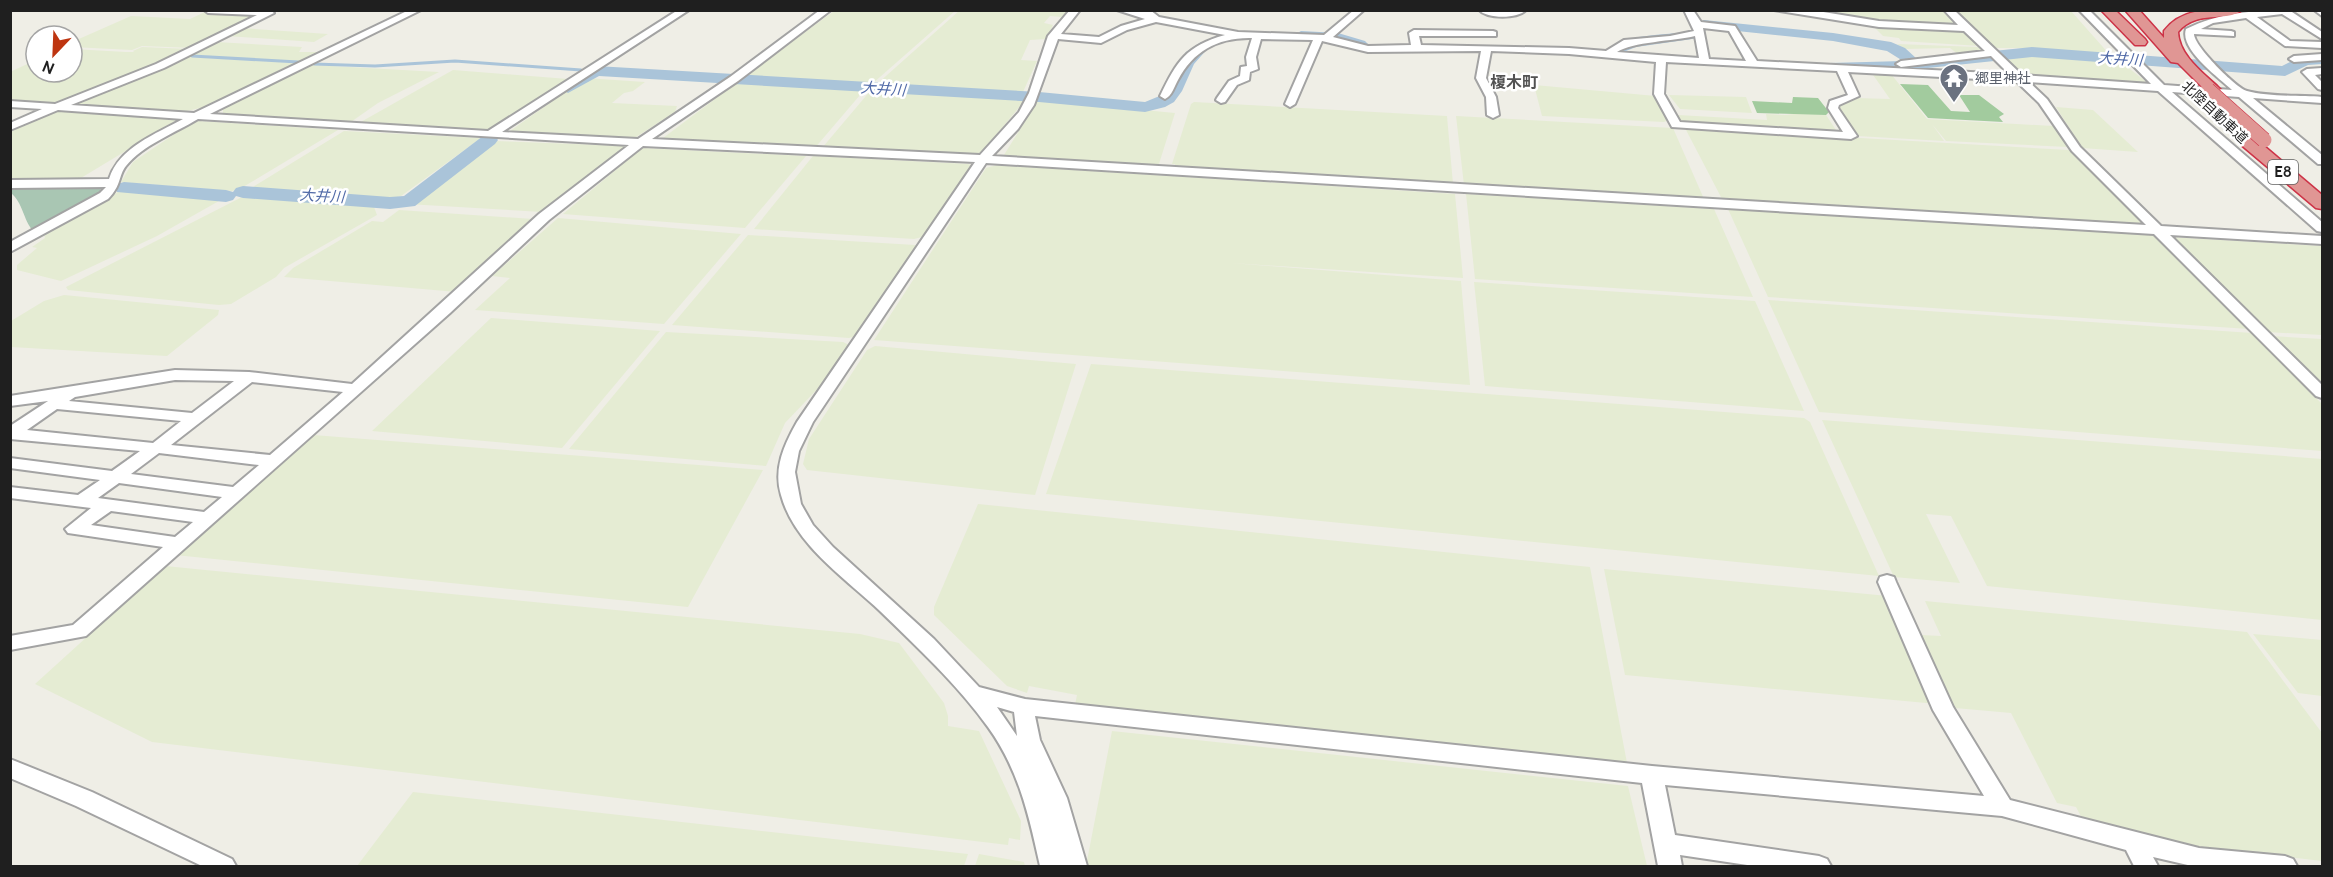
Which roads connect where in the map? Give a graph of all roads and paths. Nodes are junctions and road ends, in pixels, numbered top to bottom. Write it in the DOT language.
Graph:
graph roads {
  1 [pos="208,10"];
  2 [pos="417,10"];
  3 [pos="685,10"];
  4 [pos="828,10"];
  5 [pos="1076,10"];
  6 [pos="1121,10"];
  7 [pos="1143,10"];
  8 [pos="1360,10"];
  9 [pos="1483,10"];
  10 [pos="1522,10"];
  11 [pos="1778,10"];
  12 [pos="1948,10"];
  13 [pos="2083,10"];
  14 [pos="2107,10"];
  15 [pos="2116,10"];
  16 [pos="2131,10"];
  17 [pos="2318,10"];
  18 [pos="1687,11"];
  19 [pos="2288,11"];
  20 [pos="271,12"];
  21 [pos="2243,13"];
  22 [pos="2322,13"];
  23 [pos="1156,19"];
  24 [pos="1966,28"];
  25 [pos="1698,29"];
  26 [pos="2189,31"];
  27 [pos="1258,34"];
  28 [pos="1493,34"];
  29 [pos="2231,34"];
  30 [pos="1238,35"];
  31 [pos="1053,36"];
  32 [pos="2322,36"];
  33 [pos="1325,37"];
  34 [pos="2322,45"];
  35 [pos="1417,48"];
  36 [pos="1486,49"];
  37 [pos="1608,54"];
  38 [pos="1994,55"];
  39 [pos="2322,57"];
  40 [pos="1662,59"];
  41 [pos="2171,60"];
  42 [pos="2294,60"];
  43 [pos="1705,62"];
  44 [pos="1753,63"];
  45 [pos="1919,64"];
  46 [pos="1844,68"];
  47 [pos="2322,71"];
  48 [pos="1939,74"];
  49 [pos="2018,78"];
  50 [pos="2322,87"];
  51 [pos="2160,89"];
  52 [pos="2243,95"];
  53 [pos="1166,96"];
  54 [pos="1221,100"];
  55 [pos="2322,100"];
  56 [pos="10,104"];
  57 [pos="1290,104"];
  58 [pos="56,107"];
  59 [pos="1493,115"];
  60 [pos="196,116"];
  61 [pos="10,127"];
  62 [pos="490,135"];
  63 [pos="639,143"];
  64 [pos="983,159"];
  65 [pos="2322,161"];
  66 [pos="112,183"];
  67 [pos="10,184"];
  68 [pos="2322,189"];
  69 [pos="2322,204"];
  70 [pos="2322,228"];
  71 [pos="2157,231"];
  72 [pos="2322,240"];
  73 [pos="10,248"];
  74 [pos="249,378"];
  75 [pos="356,389"];
  76 [pos="70,393"];
  77 [pos="2322,393"];
  78 [pos="10,401"];
  79 [pos="55,404"];
  80 [pos="195,418"];
  81 [pos="11,434"];
  82 [pos="156,448"];
  83 [pos="273,460"];
  84 [pos="10,463"];
  85 [pos="114,477"];
  86 [pos="10,492"];
  87 [pos="236,493"];
  88 [pos="82,501"];
  89 [pos="107,505"];
  90 [pos="208,518"];
  91 [pos="178,543"];
  92 [pos="1887,582"];
  93 [pos="10,643"];
  94 [pos="973,693"];
  95 [pos="1025,706"];
  96 [pos="10,768"];
  97 [pos="1652,775"];
  98 [pos="2002,807"];
  99 [pos="2134,842"];
  100 [pos="1665,843"];
  101 [pos="224,867"];
  102 [pos="1052,867"];
  103 [pos="1075,867"];
  104 [pos="1670,867"];
  105 [pos="1820,867"];
  106 [pos="2146,867"];
  107 [pos="2285,867"];
  1 -- 20 [label="street"];
  2 -- 60 [label="street"];
  3 -- 62 [label="street"];
  4 -- 63 [label="street"];
  5 -- 31 [label="street"];
  6 -- 23 [label="street"];
  7 -- 23 [label="street"];
  8 -- 33 [label="street"];
  9 -- 10 [label="street"];
  11 -- 24 [label="street"];
  12 -- 24 [label="street"];
  13 -- 51 [label="street"];
  14 -- 41 [label="highway"];
  15 -- 41 [label="highway, 北陸自動車道 / E8"];
  16 -- 41 [label="highway, 北陸自動車道 / E8"];
  17 -- 22 [label="street"];
  18 -- 25 [label="street"];
  19 -- 21 [label="street"];
  19 -- 32 [label="street"];
  20 -- 58 [label="street"];
  21 -- 26 [label="street"];
  21 -- 34 [label="street"];
  21 -- 41 [label="highway"];
  23 -- 30 [label="street"];
  23 -- 31 [label="street"];
  24 -- 38 [label="street"];
  25 -- 37 [label="street"];
  25 -- 43 [label="street"];
  25 -- 44 [label="street"];
  26 -- 29 [label="street"];
  26 -- 52 [label="street"];
  27 -- 30 [label="street"];
  27 -- 33 [label="street"];
  27 -- 54 [label="street"];
  28 -- 35 [label="street"];
  30 -- 53 [label="street"];
  31 -- 64 [label="street"];
  33 -- 35 [label="street"];
  33 -- 57 [label="street"];
  35 -- 36 [label="street"];
  36 -- 37 [label="street"];
  36 -- 59 [label="street"];
  37 -- 40 [label="street"];
  38 -- 45 [label="street"];
  38 -- 49 [label="street"];
  39 -- 42 [label="street"];
  40 -- 43 [label="street"];
  40 -- 46 [label="street"];
  41 -- 68 [label="highway, 北陸自動車道 / E8, bridge"];
  41 -- 69 [label="highway, 北陸自動車道 / E8"];
  43 -- 44 [label="street"];
  44 -- 46 [label="street"];
  45 -- 46 [label="street"];
  45 -- 48 [label="street"];
  46 -- 48 [label="street"];
  47 -- 50 [label="street"];
  48 -- 49 [label="street"];
  49 -- 51 [label="street"];
  49 -- 71 [label="street"];
  51 -- 52 [label="street"];
  51 -- 70 [label="street"];
  52 -- 55 [label="street"];
  52 -- 65 [label="street"];
  56 -- 58 [label="street"];
  58 -- 60 [label="street"];
  58 -- 61 [label="street"];
  60 -- 62 [label="street"];
  60 -- 66 [label="street"];
  62 -- 63 [label="street"];
  63 -- 64 [label="street"];
  63 -- 75 [label="street"];
  64 -- 71 [label="street"];
  64 -- 94 [label="street"];
  66 -- 67 [label="street"];
  66 -- 73 [label="street"];
  71 -- 72 [label="street"];
  71 -- 77 [label="street"];
  74 -- 75 [label="street"];
  74 -- 76 [label="street"];
  74 -- 80 [label="street"];
  75 -- 83 [label="street"];
  76 -- 78 [label="street"];
  76 -- 79 [label="street"];
  79 -- 80 [label="street"];
  79 -- 81 [label="street"];
  80 -- 82 [label="street"];
  81 -- 82 [label="street"];
  82 -- 83 [label="street"];
  82 -- 85 [label="street"];
  83 -- 87 [label="street"];
  84 -- 85 [label="street"];
  85 -- 87 [label="street"];
  85 -- 88 [label="street"];
  86 -- 88 [label="street"];
  87 -- 90 [label="street"];
  88 -- 89 [label="street"];
  89 -- 90 [label="street"];
  89 -- 91 [label="street"];
  90 -- 91 [label="street"];
  91 -- 93 [label="street"];
  92 -- 98 [label="street"];
  94 -- 95 [label="street"];
  94 -- 102 [label="street"];
  95 -- 97 [label="street"];
  95 -- 103 [label="street"];
  96 -- 101 [label="street"];
  97 -- 98 [label="street"];
  97 -- 100 [label="street"];
  98 -- 99 [label="street"];
  99 -- 106 [label="street"];
  99 -- 107 [label="street"];
  100 -- 104 [label="street"];
  100 -- 105 [label="street"];
}
